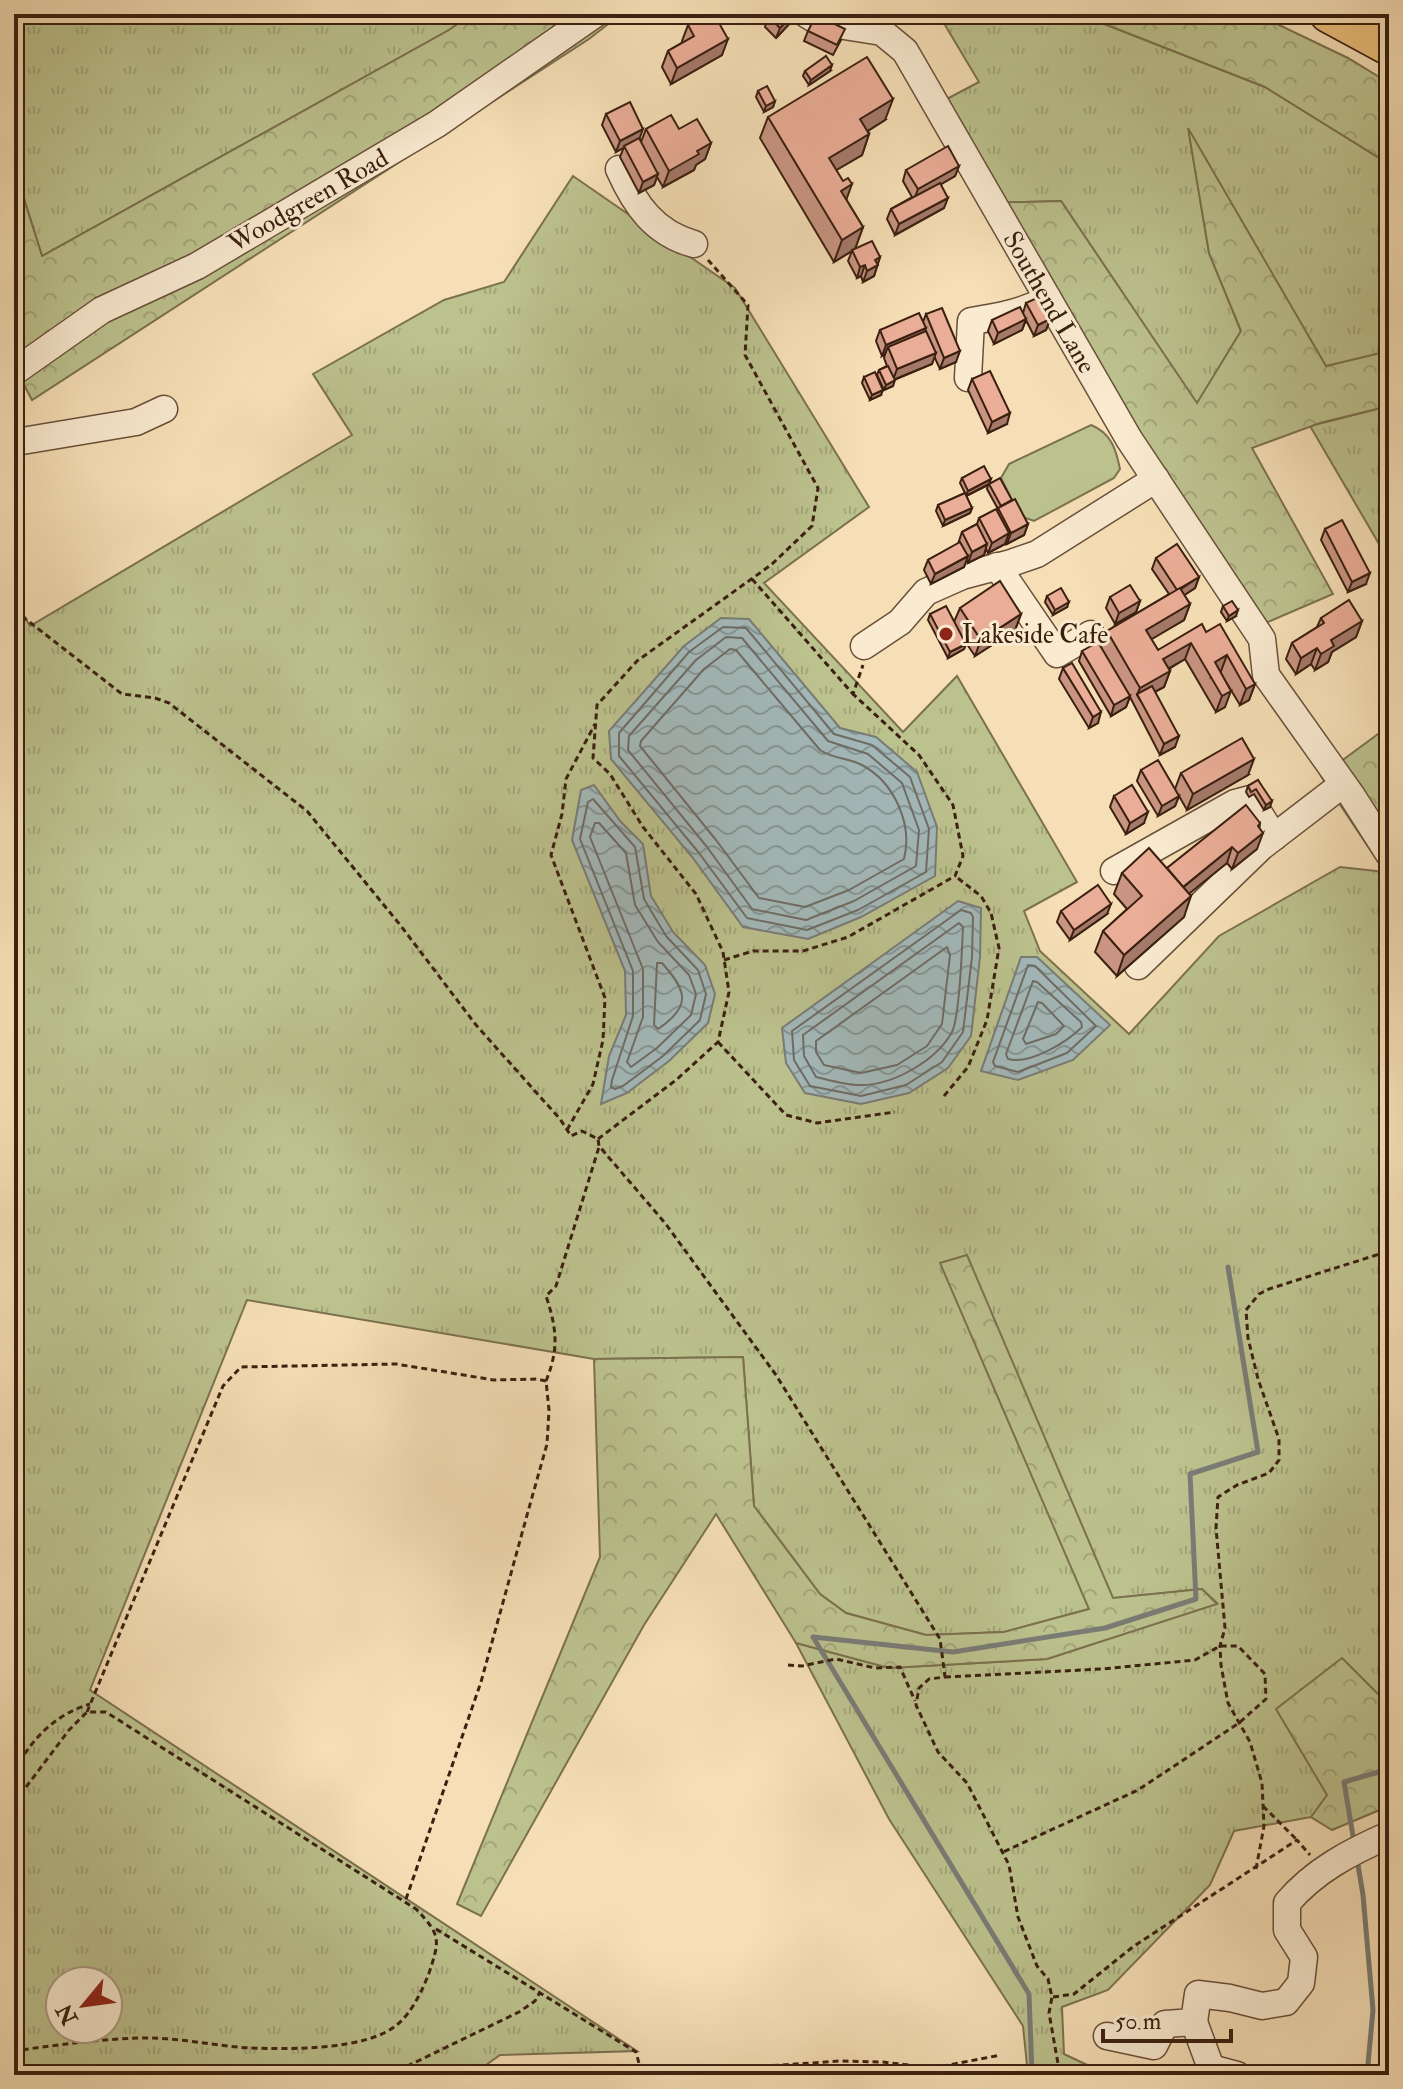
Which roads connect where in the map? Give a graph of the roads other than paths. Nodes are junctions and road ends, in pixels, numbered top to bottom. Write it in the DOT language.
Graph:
graph roads {
  1 [pos="595,14"];
  2 [pos="806,14"];
  3 [pos="1328,14"];
  4 [pos="1389,47"];
  5 [pos="619,169"];
  6 [pos="694,244"];
  7 [pos="1048,299"];
  8 [pos="14,372"];
  9 [pos="968,378"];
  10 [pos="164,409"];
  11 [pos="14,437"];
  12 [pos="1156,479"];
  13 [pos="997,566"];
  14 [pos="1091,634"];
  15 [pos="864,646"];
  16 [pos="1343,784"];
  17 [pos="1274,837"];
  18 [pos="1389,854"];
  19 [pos="1114,871"];
  20 [pos="1138,966"];
  21 [pos="1356,1852"];
  22 [pos="1194,2022"];
  23 [pos="1107,2036"];
  24 [pos="1237,2075"];
  1 -- 8 [label="street, Woodgreen Road"];
  2 -- 7 [label="street, Southend Lane"];
  3 -- 4 [label="highway"];
  5 -- 6 [label="street"];
  7 -- 9 [label="street"];
  7 -- 12 [label="street, Southend Lane"];
  10 -- 11 [label="street"];
  12 -- 13 [label="street"];
  12 -- 16 [label="street, Southend Lane"];
  13 -- 14 [label="street"];
  13 -- 15 [label="street"];
  16 -- 17 [label="street"];
  16 -- 18 [label="street"];
  17 -- 19 [label="street"];
  17 -- 20 [label="street"];
  21 -- 22 [label="street"];
  22 -- 23 [label="street"];
  22 -- 24 [label="street"];
}
